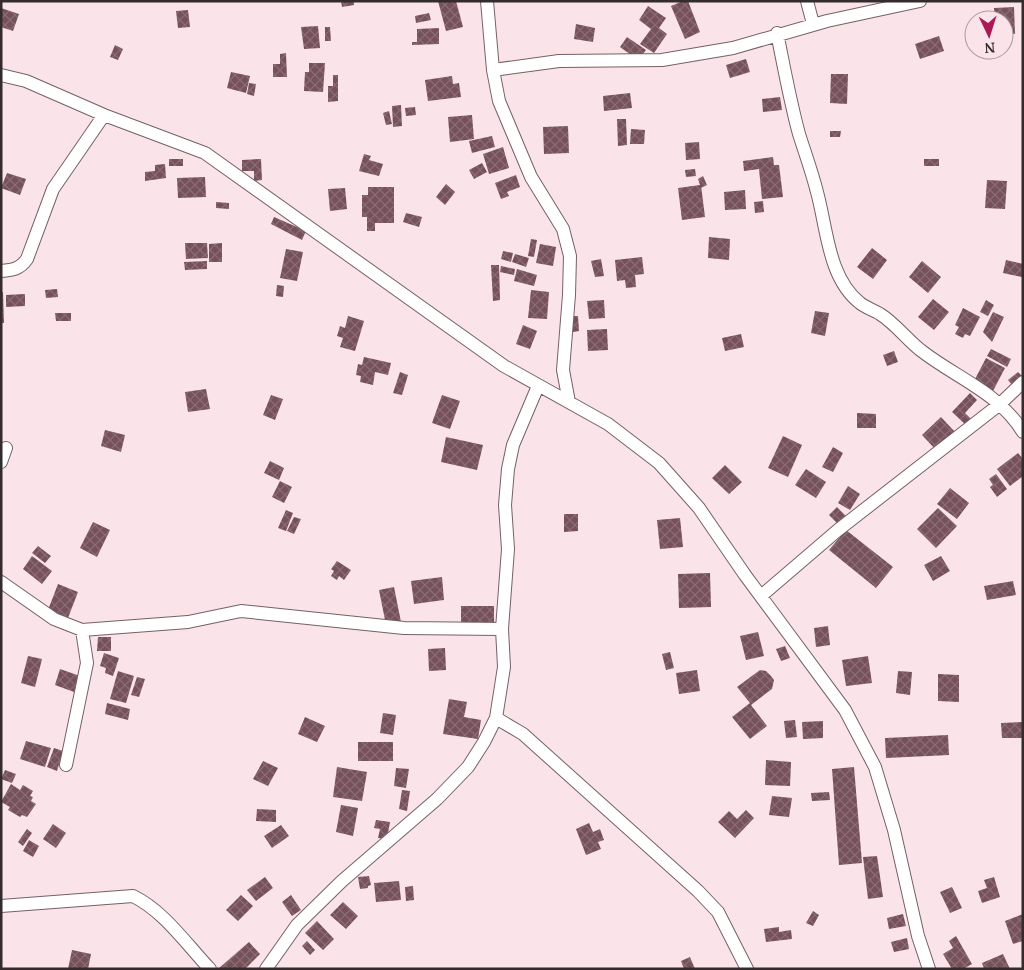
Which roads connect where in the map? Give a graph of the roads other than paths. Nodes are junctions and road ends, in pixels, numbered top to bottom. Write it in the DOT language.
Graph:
graph roads {
  1 [pos="486,1"];
  2 [pos="807,1"];
  3 [pos="920,1"];
  4 [pos="813,24"];
  5 [pos="778,33"];
  6 [pos="493,70"];
  7 [pos="1,75"];
  8 [pos="104,115"];
  9 [pos="1,271"];
  10 [pos="1023,382"];
  11 [pos="538,386"];
  12 [pos="569,402"];
  13 [pos="1000,404"];
  14 [pos="1023,432"];
  15 [pos="6,448"];
  16 [pos="1,462"];
  17 [pos="1,582"];
  18 [pos="761,596"];
  19 [pos="502,629"];
  20 [pos="82,630"];
  21 [pos="496,718"];
  22 [pos="66,765"];
  23 [pos="1,906"];
  24 [pos="210,969"];
  25 [pos="266,969"];
  26 [pos="747,969"];
  27 [pos="928,969"];
  1 -- 6 [label="street"];
  2 -- 4 [label="street"];
  3 -- 4 [label="street"];
  4 -- 5 [label="street"];
  5 -- 6 [label="street"];
  5 -- 13 [label="street"];
  6 -- 12 [label="street"];
  7 -- 8 [label="street"];
  8 -- 9 [label="street"];
  8 -- 11 [label="street"];
  10 -- 13 [label="street"];
  11 -- 12 [label="street"];
  11 -- 19 [label="street"];
  12 -- 18 [label="street"];
  13 -- 14 [label="street"];
  13 -- 18 [label="street"];
  15 -- 16 [label="street"];
  17 -- 20 [label="street"];
  18 -- 27 [label="street"];
  19 -- 20 [label="street"];
  19 -- 21 [label="street"];
  20 -- 22 [label="street"];
  21 -- 25 [label="street"];
  21 -- 26 [label="street"];
  23 -- 24 [label="street"];
}
